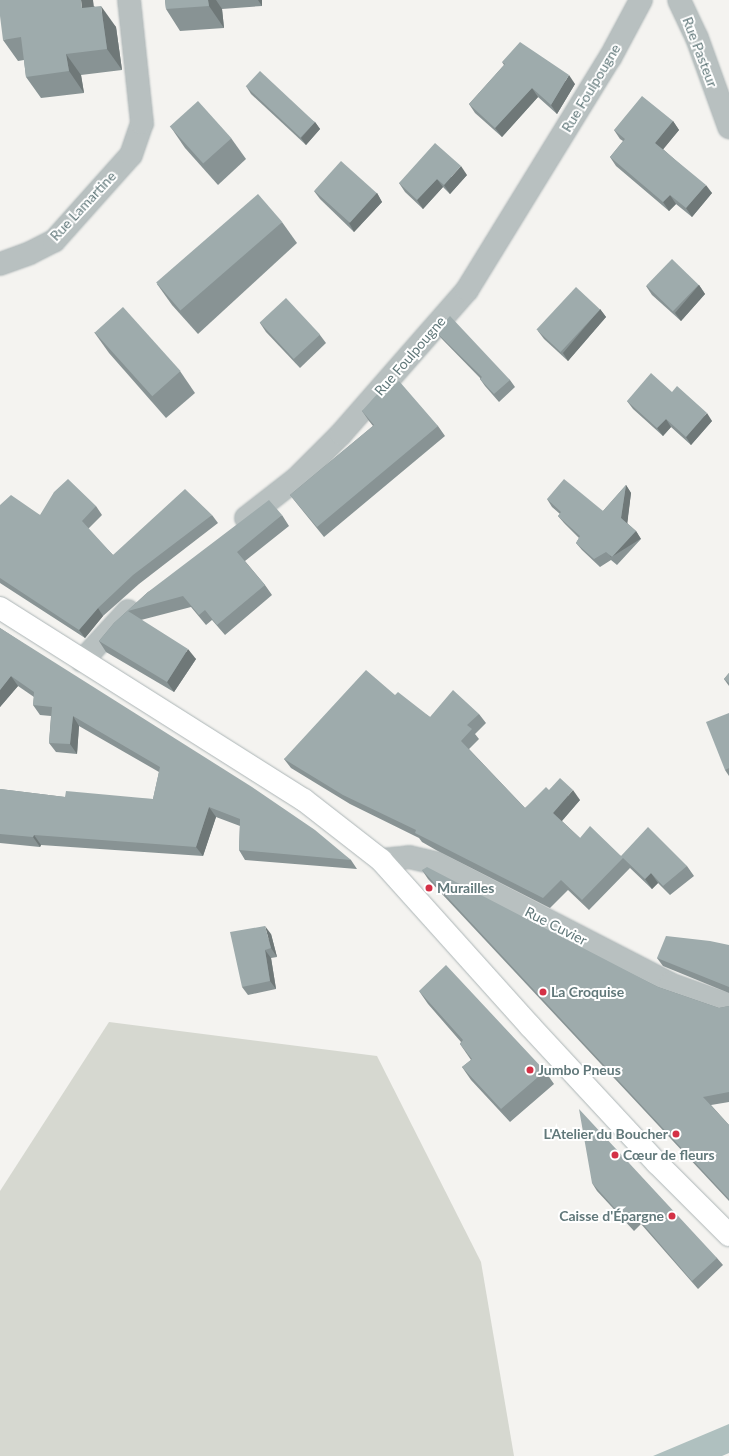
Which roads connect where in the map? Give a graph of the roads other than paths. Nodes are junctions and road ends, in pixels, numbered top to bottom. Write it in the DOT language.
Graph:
graph roads {
  1 [pos="129,0"];
  2 [pos="641,0"];
  3 [pos="679,0"];
  4 [pos="729,127"];
  5 [pos="0,264"];
  6 [pos="228,531"];
  7 [pos="142,598"];
  8 [pos="0,608"];
  9 [pos="82,661"];
  10 [pos="381,860"];
  11 [pos="729,1005"];
  12 [pos="729,1235"];
  1 -- 5 [label="street, Rue Lamartine"];
  2 -- 6 [label="street, Rue Foulpougne"];
  3 -- 4 [label="street, Rue Pasteur"];
  7 -- 9 [label="street"];
  8 -- 9 [label="main road"];
  9 -- 10 [label="main road"];
  10 -- 11 [label="street, Rue Cuvier"];
  10 -- 12 [label="main road"];
}
